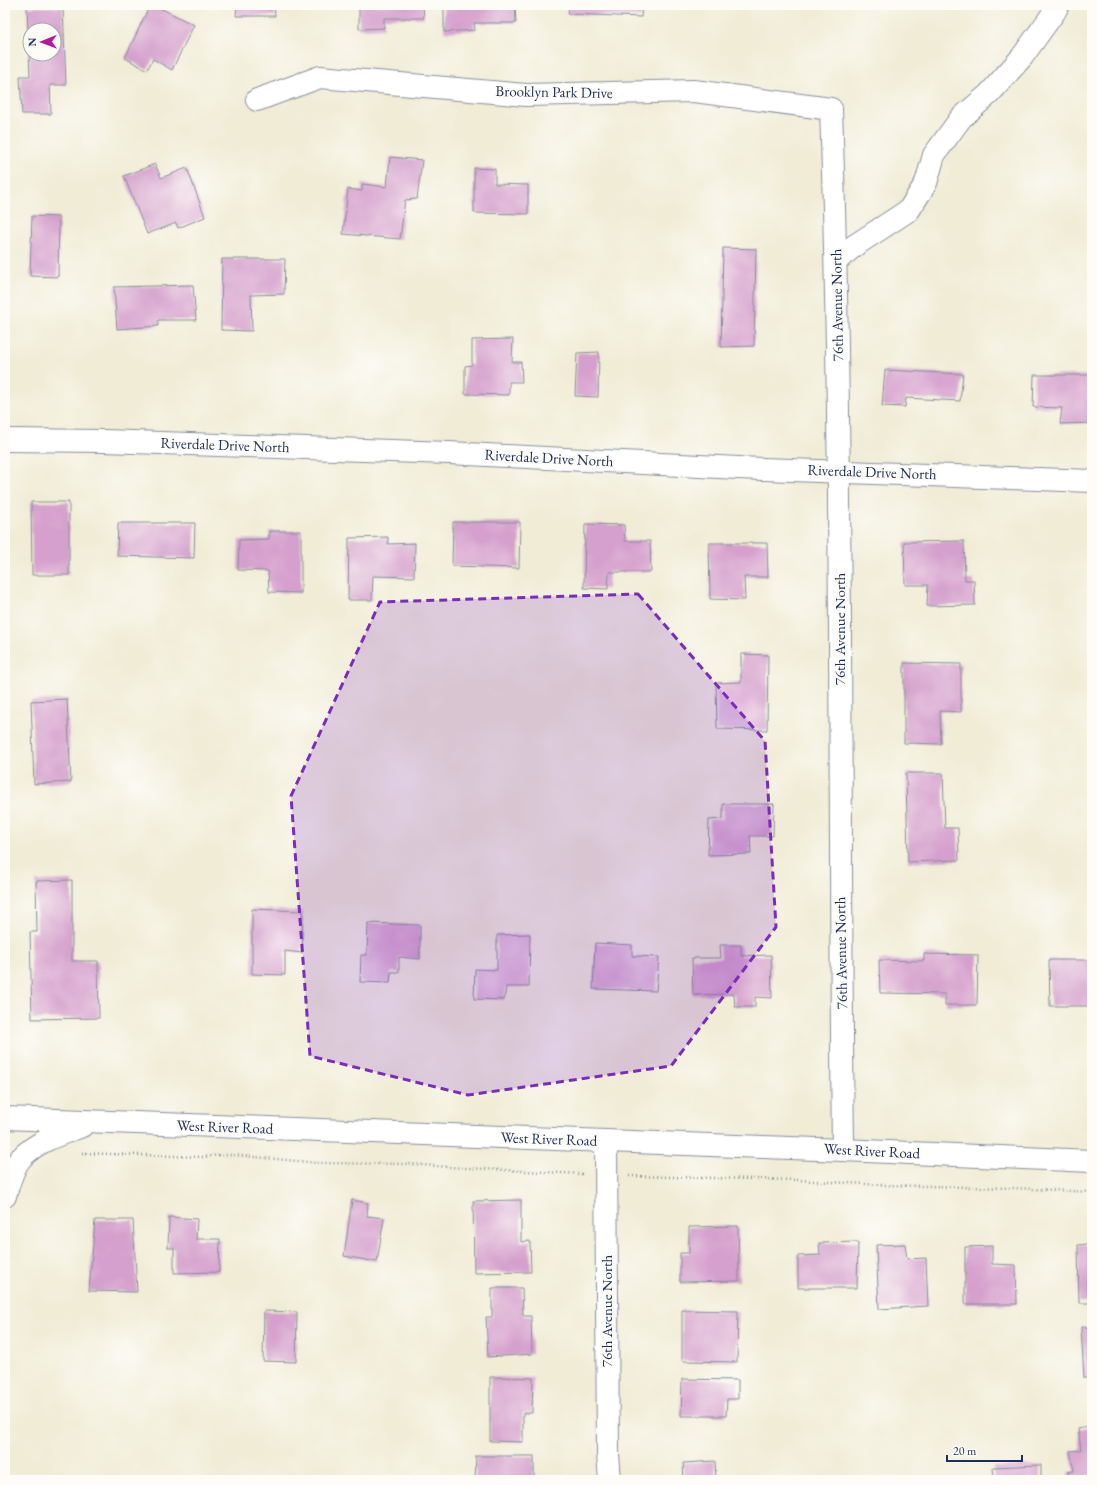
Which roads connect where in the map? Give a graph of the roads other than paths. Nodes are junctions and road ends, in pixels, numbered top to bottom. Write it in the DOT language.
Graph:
graph roads {
  1 [pos="1058,5"];
  2 [pos="257,100"];
  3 [pos="831,109"];
  4 [pos="836,261"];
  5 [pos="5,440"];
  6 [pos="839,471"];
  7 [pos="1092,481"];
  8 [pos="5,1118"];
  9 [pos="93,1122"];
  10 [pos="606,1141"];
  11 [pos="843,1150"];
  12 [pos="1092,1161"];
  13 [pos="5,1196"];
  14 [pos="610,1480"];
  1 -- 4 [label="street"];
  2 -- 3 [label="street, Brooklyn Park Drive"];
  3 -- 4 [label="street, 76th Avenue North"];
  4 -- 6 [label="street, 76th Avenue North"];
  5 -- 6 [label="street, Riverdale Drive North"];
  6 -- 7 [label="street, Riverdale Drive North"];
  6 -- 11 [label="street, 76th Avenue North"];
  8 -- 9 [label="street, West River Road"];
  9 -- 10 [label="street, West River Road"];
  9 -- 13 [label="street"];
  10 -- 11 [label="street, West River Road"];
  10 -- 14 [label="street, 76th Avenue North"];
  11 -- 12 [label="street, West River Road"];
}
